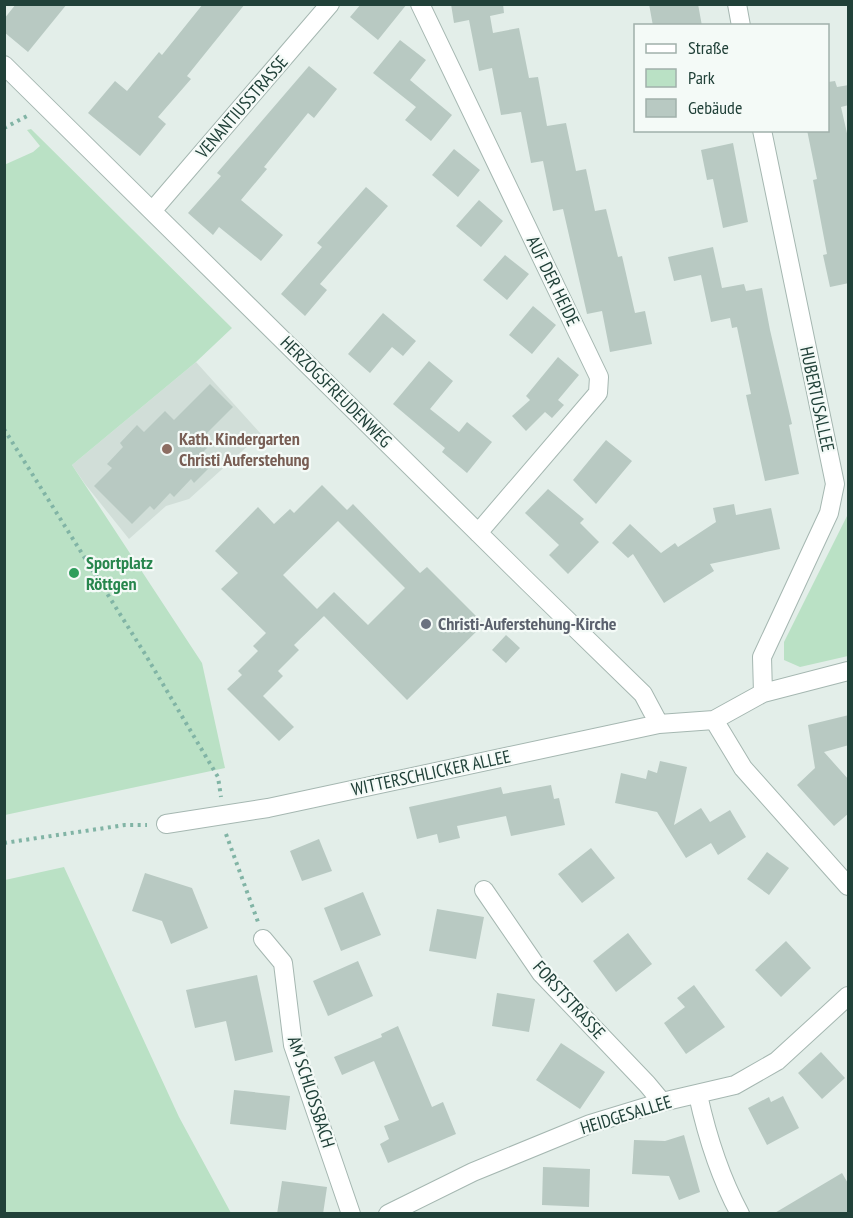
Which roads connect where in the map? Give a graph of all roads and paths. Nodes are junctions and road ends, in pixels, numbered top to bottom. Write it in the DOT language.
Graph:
graph roads {
  1 [pos="330,4"];
  2 [pos="420,4"];
  3 [pos="737,4"];
  4 [pos="741,24"];
  5 [pos="4,65"];
  6 [pos="762,132"];
  7 [pos="153,210"];
  8 [pos="4,429"];
  9 [pos="478,533"];
  10 [pos="849,671"];
  11 [pos="763,693"];
  12 [pos="714,720"];
  13 [pos="659,724"];
  14 [pos="221,816"];
  15 [pos="166,825"];
  16 [pos="4,843"];
  17 [pos="849,886"];
  18 [pos="484,890"];
  19 [pos="262,939"];
  20 [pos="849,996"];
  21 [pos="698,1095"];
  22 [pos="662,1102"];
  23 [pos="351,1214"];
  24 [pos="388,1214"];
  25 [pos="740,1214"];
  1 -- 7 [label="street, VENANTIUSSTRASSE"];
  2 -- 9 [label="street, AUF DER HEIDE"];
  3 -- 4 [label="street"];
  5 -- 7 [label="street, HERZOGSFREUDENWEG"];
  6 -- 11 [label="street, HUBERTUSALLEE"];
  7 -- 9 [label="street, HERZOGSFREUDENWEG"];
  8 -- 14 [label="path"];
  9 -- 13 [label="street, HERZOGSFREUDENWEG"];
  10 -- 11 [label="street, WITTERSCHLICKER ALLEE"];
  11 -- 12 [label="street, WITTERSCHLICKER ALLEE"];
  12 -- 13 [label="street, WITTERSCHLICKER ALLEE"];
  12 -- 17 [label="street"];
  13 -- 14 [label="street, WITTERSCHLICKER ALLEE"];
  14 -- 15 [label="street, WITTERSCHLICKER ALLEE"];
  14 -- 19 [label="path"];
  15 -- 16 [label="path"];
  18 -- 22 [label="street, FORSTSTRASSE"];
  19 -- 23 [label="street, AM SCHLOSSBACH"];
  20 -- 21 [label="street, HEIDGESALLEE"];
  21 -- 22 [label="street, HEIDGESALLEE"];
  21 -- 25 [label="street"];
  22 -- 24 [label="street, HEIDGESALLEE"];
}
